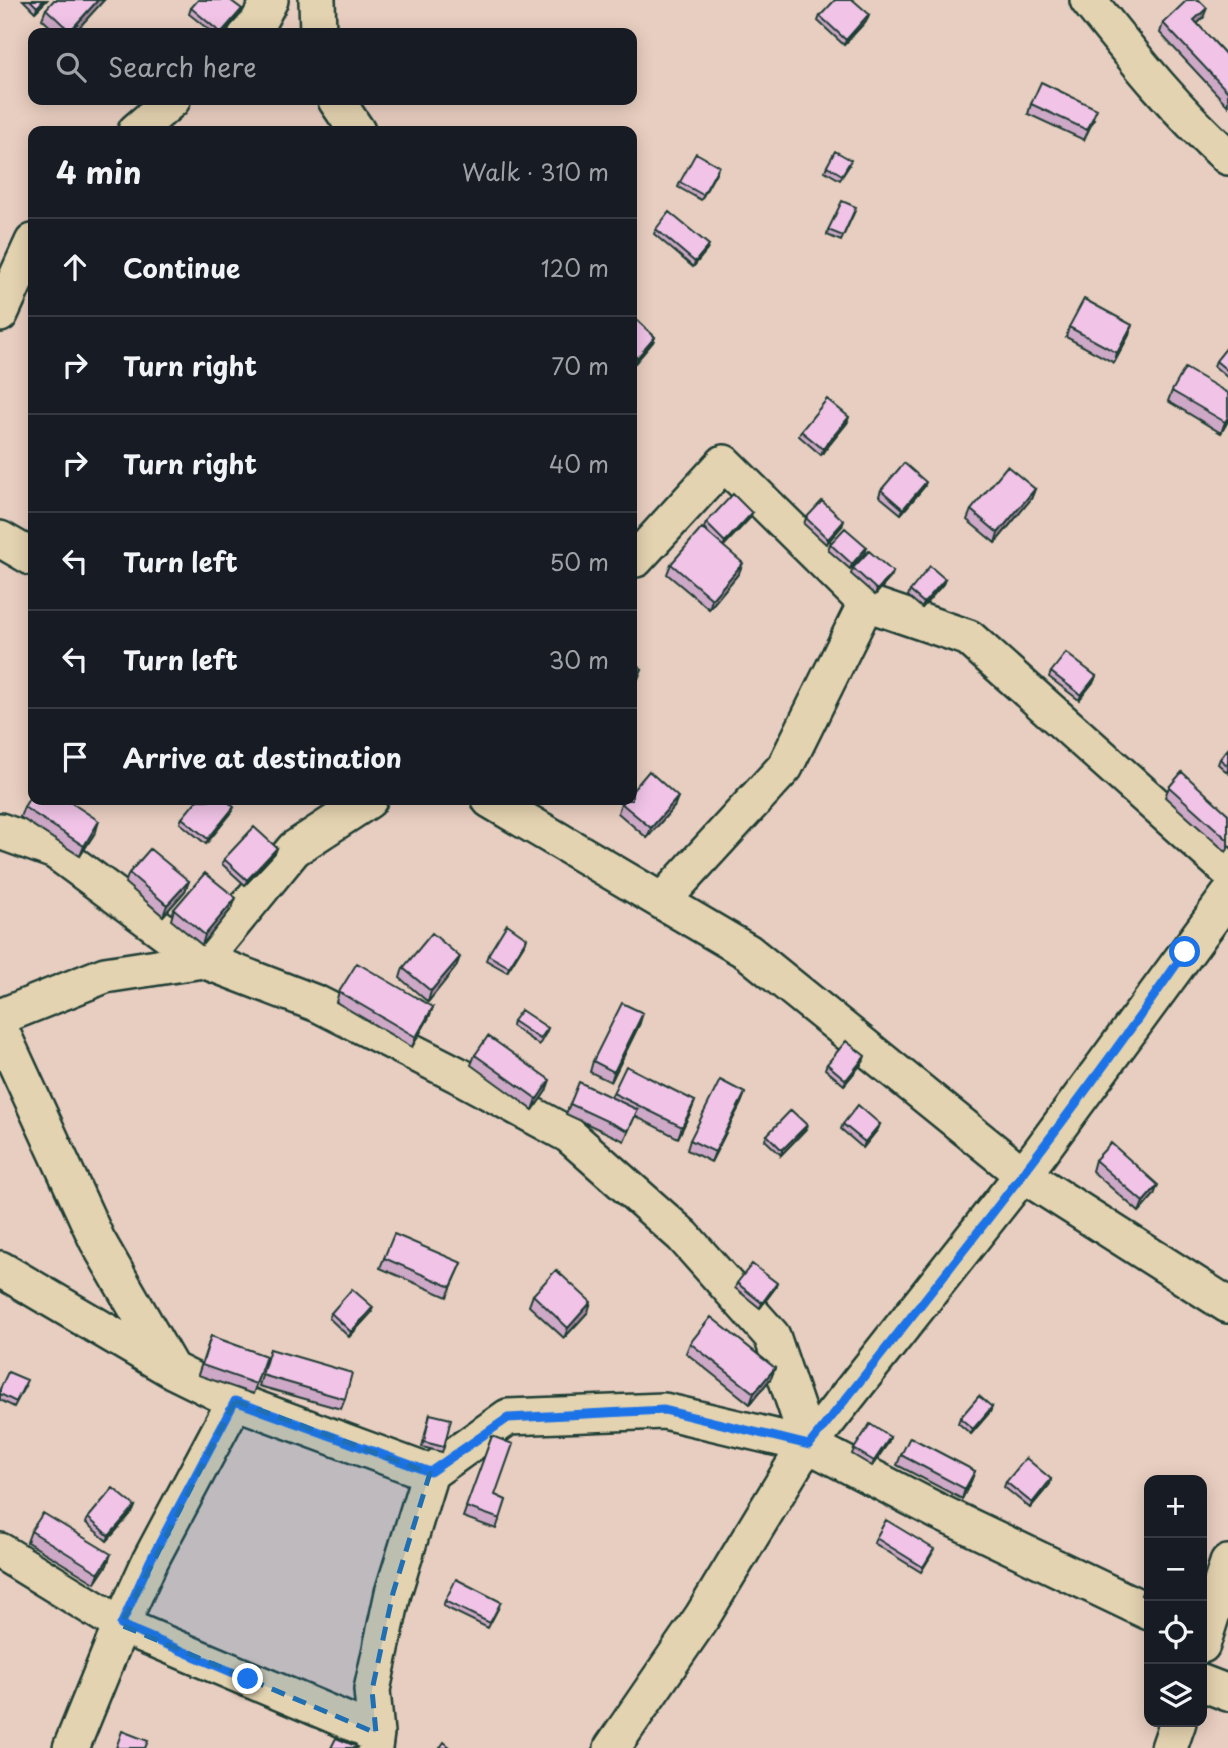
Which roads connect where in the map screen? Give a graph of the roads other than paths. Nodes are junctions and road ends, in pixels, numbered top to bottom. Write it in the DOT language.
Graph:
graph roads {
  1 [pos="270,0"];
  2 [pos="317,0"];
  3 [pos="1088,0"];
  4 [pos="253,28"];
  5 [pos="318,28"];
  6 [pos="166,105"];
  7 [pos="340,105"];
  8 [pos="142,126"];
  9 [pos="354,126"];
  10 [pos="1228,157"];
  11 [pos="28,253"];
  12 [pos="0,314"];
  13 [pos="0,539"];
  14 [pos="637,554"];
  15 [pos="28,555"];
  16 [pos="866,603"];
  17 [pos="361,805"];
  18 [pos="499,805"];
  19 [pos="0,831"];
  20 [pos="1228,870"];
  21 [pos="1228,896"];
  22 [pos="662,901"];
  23 [pos="203,960"];
  24 [pos="0,1017"];
  25 [pos="0,1024"];
  26 [pos="1022,1174"];
  27 [pos="0,1269"];
  28 [pos="1228,1305"];
  29 [pos="172,1370"];
  30 [pos="235,1401"];
  31 [pos="809,1445"];
  32 [pos="430,1472"];
  33 [pos="0,1551"];
  34 [pos="1228,1563"];
  35 [pos="1144,1610"];
  36 [pos="121,1625"];
  37 [pos="1207,1625"];
  38 [pos="1207,1685"];
  39 [pos="1228,1692"];
  40 [pos="1176,1727"];
  41 [pos="375,1740"];
  42 [pos="71,1748"];
  43 [pos="612,1748"];
  44 [pos="1169,1748"];
  1 -- 4 [label="street"];
  2 -- 5 [label="street"];
  3 -- 10 [label="street"];
  6 -- 8 [label="street"];
  7 -- 9 [label="street"];
  11 -- 12 [label="street"];
  13 -- 15 [label="street"];
  14 -- 16 [label="street"];
  16 -- 20 [label="street"];
  16 -- 22 [label="street"];
  17 -- 23 [label="street"];
  18 -- 22 [label="street"];
  19 -- 23 [label="street"];
  21 -- 26 [label="street"];
  22 -- 26 [label="street"];
  23 -- 24 [label="street"];
  23 -- 31 [label="street"];
  25 -- 29 [label="street"];
  26 -- 28 [label="street"];
  26 -- 31 [label="street"];
  27 -- 29 [label="street"];
  29 -- 30 [label="street"];
  30 -- 32 [label="street"];
  30 -- 36 [label="street"];
  31 -- 32 [label="street"];
  31 -- 35 [label="street"];
  31 -- 43 [label="street"];
  32 -- 41 [label="street"];
  33 -- 36 [label="street"];
  34 -- 37 [label="street"];
  36 -- 41 [label="street"];
  36 -- 42 [label="street"];
  38 -- 39 [label="street"];
  40 -- 44 [label="street"];
}
